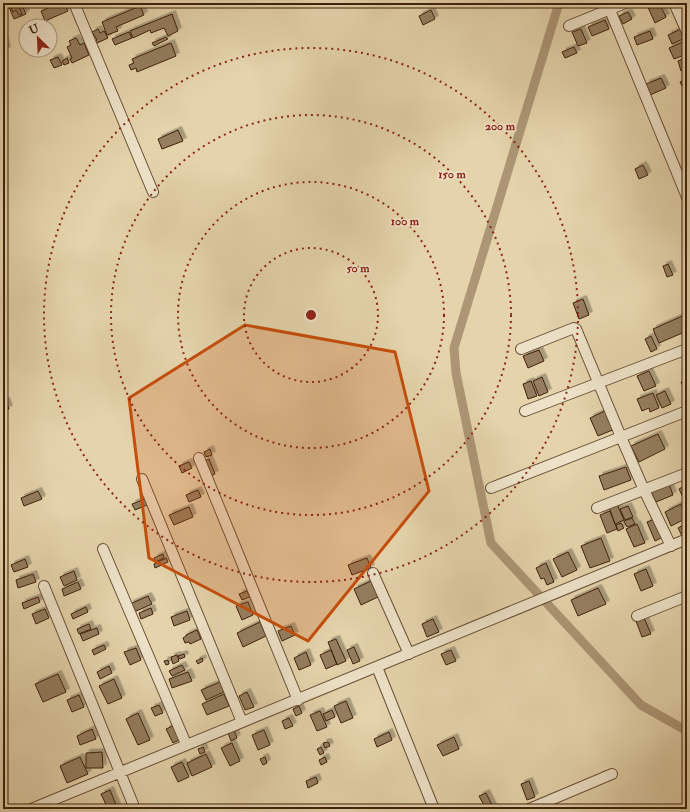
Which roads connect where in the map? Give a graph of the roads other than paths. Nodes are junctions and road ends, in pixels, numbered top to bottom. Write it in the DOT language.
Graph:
graph roads {
  1 [pos="74,3"];
  2 [pos="625,3"];
  3 [pos="674,3"];
  4 [pos="610,10"];
  5 [pos="569,26"];
  6 [pos="687,32"];
  7 [pos="153,192"];
  8 [pos="687,197"];
  9 [pos="521,349"];
  10 [pos="687,349"];
  11 [pos="598,384"];
  12 [pos="687,411"];
  13 [pos="525,412"];
  14 [pos="621,437"];
  15 [pos="199,458"];
  16 [pos="687,473"];
  17 [pos="142,479"];
  18 [pos="490,488"];
  19 [pos="644,490"];
  20 [pos="597,508"];
  21 [pos="687,539"];
  22 [pos="671,546"];
  23 [pos="103,549"];
  24 [pos="373,573"];
  25 [pos="44,586"];
  26 [pos="687,596"];
  27 [pos="637,616"];
  28 [pos="409,654"];
  29 [pos="377,667"];
  30 [pos="298,700"];
  31 [pos="242,722"];
  32 [pos="186,744"];
  33 [pos="120,773"];
  34 [pos="612,774"];
  35 [pos="432,808"];
  36 [pos="31,809"];
  37 [pos="135,809"];
  38 [pos="529,809"];
  1 -- 7 [label="street"];
  2 -- 4 [label="street"];
  3 -- 6 [label="street"];
  4 -- 5 [label="street"];
  4 -- 8 [label="street"];
  9 -- 11 [label="street"];
  10 -- 11 [label="street"];
  11 -- 13 [label="street"];
  11 -- 14 [label="street"];
  12 -- 14 [label="street"];
  14 -- 18 [label="street"];
  14 -- 19 [label="street"];
  15 -- 30 [label="street"];
  16 -- 19 [label="street"];
  17 -- 31 [label="street"];
  19 -- 20 [label="street"];
  19 -- 22 [label="street"];
  21 -- 22 [label="street"];
  22 -- 28 [label="street"];
  23 -- 32 [label="street"];
  24 -- 28 [label="street"];
  25 -- 33 [label="street"];
  26 -- 27 [label="street"];
  28 -- 29 [label="street"];
  29 -- 30 [label="street"];
  29 -- 35 [label="street"];
  30 -- 31 [label="street"];
  31 -- 32 [label="street"];
  32 -- 33 [label="street"];
  33 -- 36 [label="street"];
  33 -- 37 [label="street"];
  34 -- 38 [label="street"];
}
